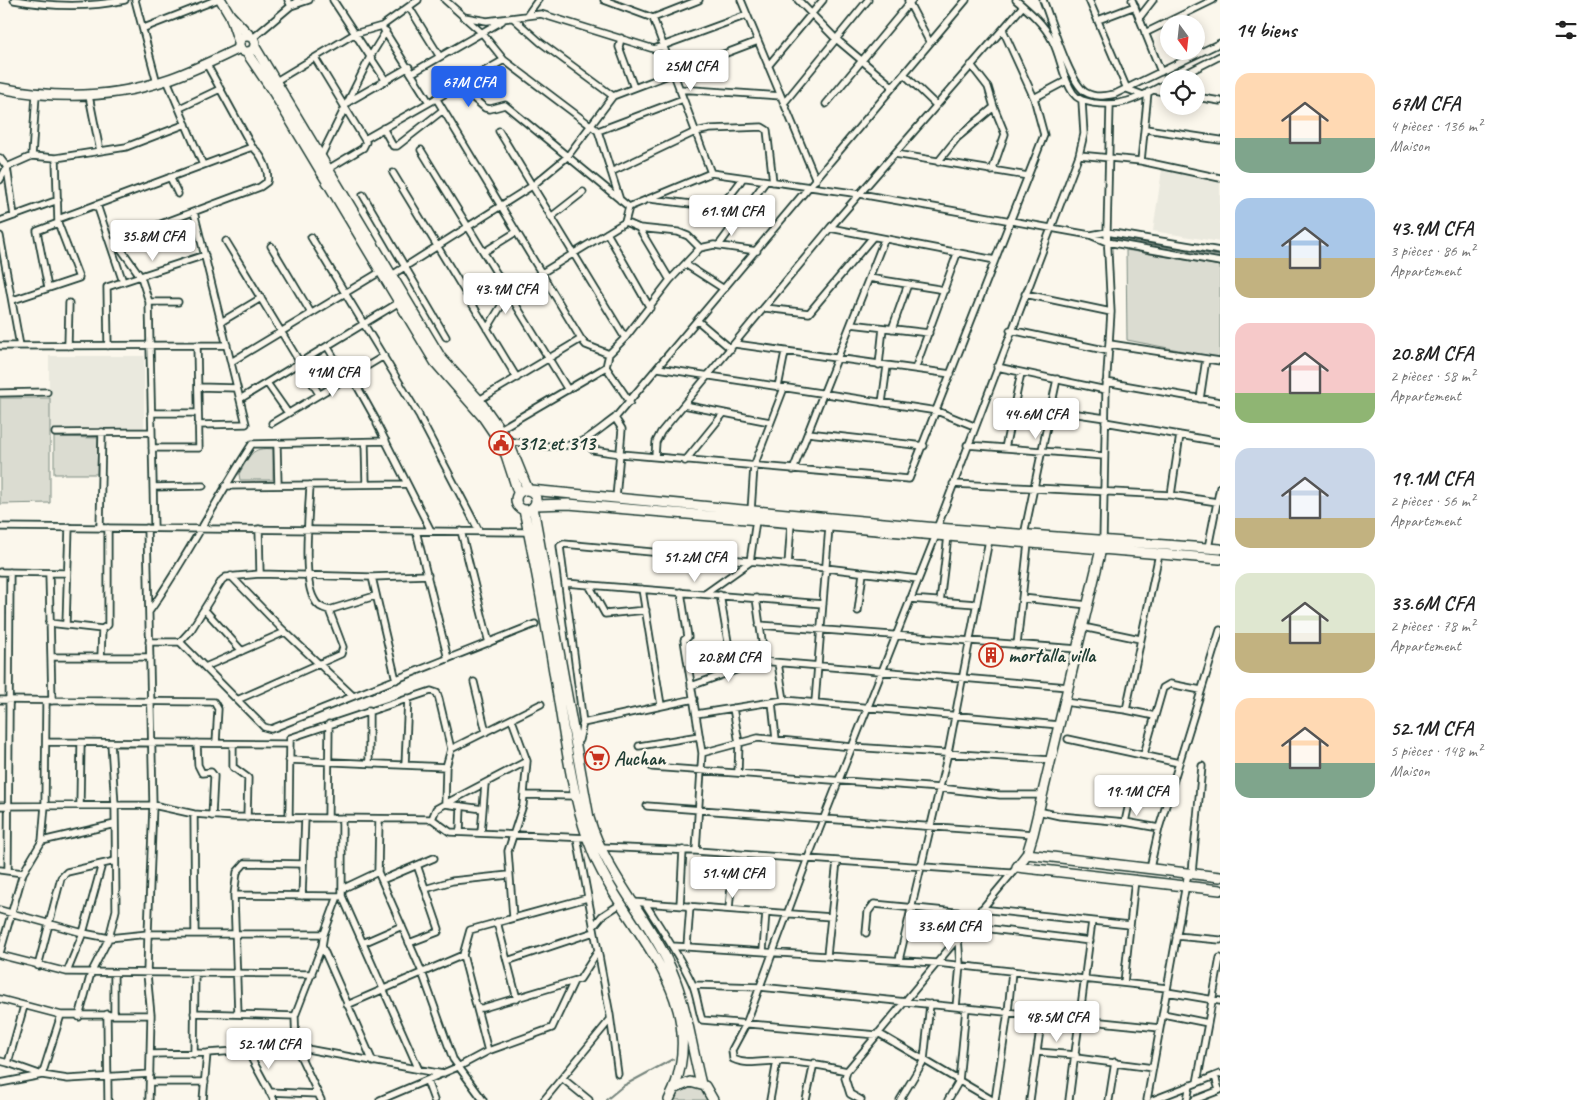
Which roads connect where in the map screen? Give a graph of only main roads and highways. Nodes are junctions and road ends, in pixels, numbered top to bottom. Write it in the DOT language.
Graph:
graph roads {
  1 [pos="221,0"];
  2 [pos="230,15"];
  3 [pos="253,41"];
  4 [pos="242,48"];
  5 [pos="0,88"];
  6 [pos="529,490"];
  7 [pos="518,492"];
  8 [pos="531,507"];
  9 [pos="936,532"];
  10 [pos="1026,539"];
  11 [pos="1102,544"];
  12 [pos="1220,550"];
  13 [pos="1220,559"];
  14 [pos="1026,854"];
  15 [pos="1220,877"];
  16 [pos="1220,890"];
  17 [pos="627,903"];
  18 [pos="701,1084"];
  19 [pos="674,1089"];
  20 [pos="668,1100"];
  21 [pos="714,1100"];
  1 -- 2 [label="main road"];
  2 -- 3 [label="main road"];
  2 -- 4 [label="main road"];
  3 -- 4 [label="main road"];
  3 -- 4 [label="main road"];
  3 -- 6 [label="main road"];
  4 -- 5 [label="main road"];
  4 -- 7 [label="main road"];
  6 -- 7 [label="main road"];
  6 -- 8 [label="main road"];
  6 -- 9 [label="main road"];
  7 -- 8 [label="main road"];
  8 -- 9 [label="main road"];
  8 -- 17 [label="main road"];
  8 -- 17 [label="main road"];
  9 -- 10 [label="main road"];
  9 -- 10 [label="main road"];
  10 -- 11 [label="main road"];
  11 -- 12 [label="main road"];
  11 -- 13 [label="main road"];
  11 -- 14 [label="main road"];
  14 -- 15 [label="main road"];
  14 -- 16 [label="main road"];
  17 -- 18 [label="main road"];
  17 -- 19 [label="main road"];
  18 -- 19 [label="main road"];
  18 -- 21 [label="main road"];
  19 -- 20 [label="main road"];
}
